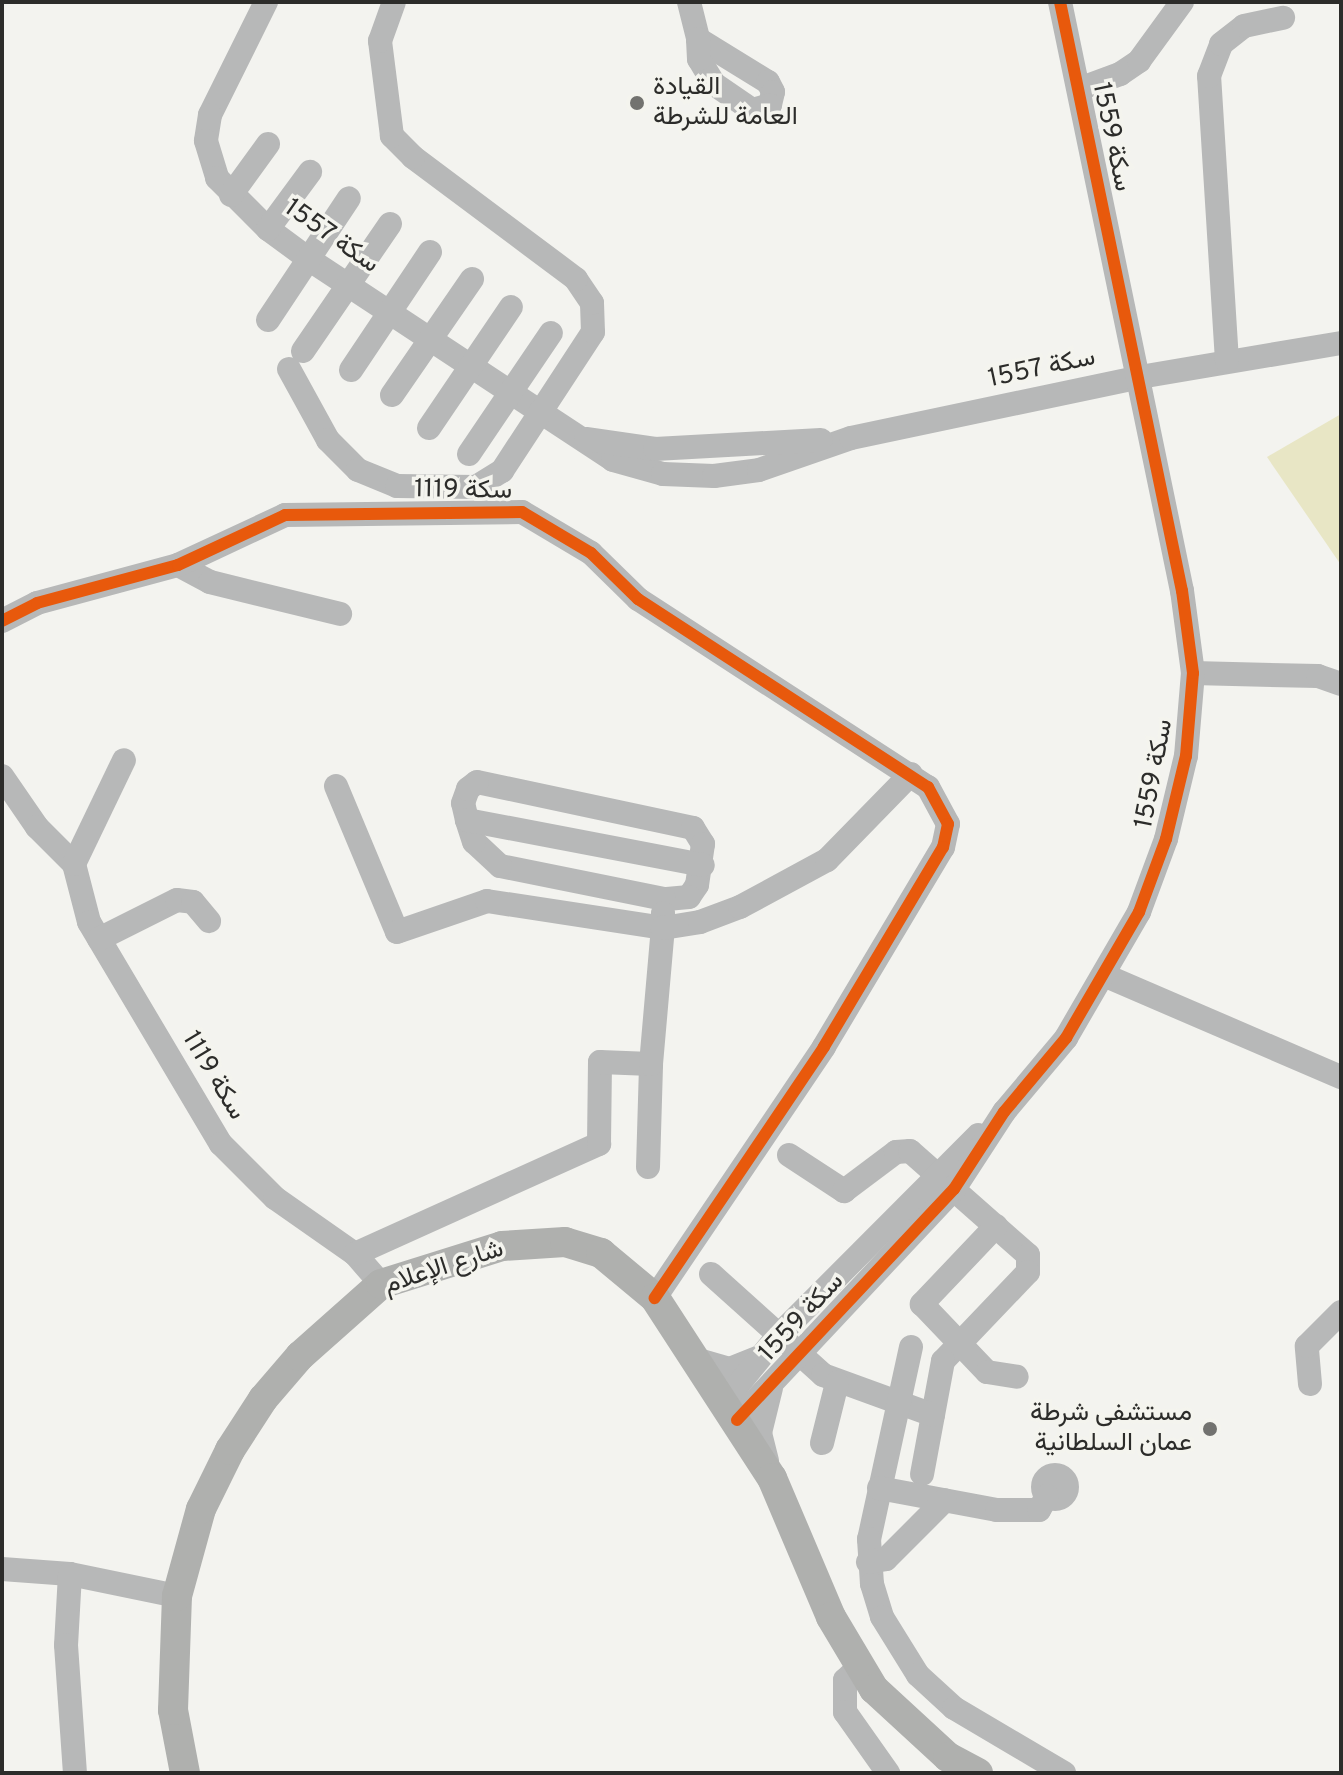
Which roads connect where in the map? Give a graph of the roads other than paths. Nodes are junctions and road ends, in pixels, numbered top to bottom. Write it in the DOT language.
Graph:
graph roads {
  1 [pos="266,2"];
  2 [pos="394,2"];
  3 [pos="689,2"];
  4 [pos="1060,2"];
  5 [pos="1182,2"];
  6 [pos="1283,18"];
  7 [pos="698,39"];
  8 [pos="745,69"];
  9 [pos="1079,89"];
  10 [pos="727,92"];
  11 [pos="268,144"];
  12 [pos="310,172"];
  13 [pos="231,195"];
  14 [pos="349,198"];
  15 [pos="390,224"];
  16 [pos="268,229"];
  17 [pos="430,252"];
  18 [pos="310,260"];
  19 [pos="472,279"];
  20 [pos="349,285"];
  21 [pos="511,307"];
  22 [pos="390,311"];
  23 [pos="268,320"];
  24 [pos="551,333"];
  25 [pos="432,339"];
  26 [pos="1341,343"];
  27 [pos="1227,361"];
  28 [pos="472,366"];
  29 [pos="351,370"];
  30 [pos="1140,377"];
  31 [pos="513,393"];
  32 [pos="392,395"];
  33 [pos="541,411"];
  34 [pos="429,428"];
  35 [pos="580,438"];
  36 [pos="851,438"];
  37 [pos="740,444"];
  38 [pos="698,445"];
  39 [pos="469,454"];
  40 [pos="746,471"];
  41 [pos="701,476"];
  42 [pos="178,565"];
  43 [pos="340,614"];
  44 [pos="2,621"];
  45 [pos="1193,673"];
  46 [pos="1341,684"];
  47 [pos="124,760"];
  48 [pos="911,774"];
  49 [pos="2,776"];
  50 [pos="336,786"];
  51 [pos="467,820"];
  52 [pos="74,864"];
  53 [pos="703,865"];
  54 [pos="664,899"];
  55 [pos="209,921"];
  56 [pos="663,928"];
  57 [pos="99,939"];
  58 [pos="1106,976"];
  59 [pos="651,1064"];
  60 [pos="1341,1077"];
  61 [pos="789,1155"];
  62 [pos="648,1167"];
  63 [pos="945,1181"];
  64 [pos="996,1226"];
  65 [pos="355,1254"];
  66 [pos="711,1274"];
  67 [pos="381,1284"];
  68 [pos="655,1298"];
  69 [pos="1341,1312"];
  70 [pos="777,1337"];
  71 [pos="961,1340"];
  72 [pos="911,1347"];
  73 [pos="797,1354"];
  74 [pos="759,1356"];
  75 [pos="695,1359"];
  76 [pos="1017,1377"];
  77 [pos="775,1379"];
  78 [pos="837,1383"];
  79 [pos="1310,1384"];
  80 [pos="897,1403"];
  81 [pos="731,1411"];
  82 [pos="933,1415"];
  83 [pos="822,1443"];
  84 [pos="922,1474"];
  85 [pos="772,1478"];
  86 [pos="879,1488"];
  87 [pos="1047,1496"];
  88 [pos="945,1500"];
  89 [pos="868,1562"];
  90 [pos="2,1569"];
  91 [pos="70,1574"];
  92 [pos="177,1596"];
  93 [pos="859,1667"];
  94 [pos="75,1773"];
  95 [pos="185,1773"];
  96 [pos="888,1773"];
  97 [pos="978,1773"];
  98 [pos="1064,1773"];
  1 -- 13 [label="street, سكة 1557"];
  2 -- 33 [label="street"];
  3 -- 7 [label="street"];
  4 -- 9 [label="street, سكة 1559"];
  5 -- 9 [label="street"];
  6 -- 27 [label="street"];
  7 -- 8 [label="street"];
  7 -- 10 [label="street"];
  8 -- 10 [label="street"];
  8 -- 10 [label="street"];
  9 -- 30 [label="street, سكة 1559"];
  11 -- 13 [label="street"];
  12 -- 16 [label="street"];
  13 -- 16 [label="street, سكة 1557"];
  14 -- 18 [label="street"];
  15 -- 20 [label="street"];
  16 -- 18 [label="street, سكة 1557"];
  17 -- 22 [label="street"];
  18 -- 20 [label="street, سكة 1557"];
  18 -- 23 [label="street"];
  19 -- 25 [label="street"];
  20 -- 22 [label="street, سكة 1557"];
  20 -- 33 [label="street"];
  21 -- 28 [label="street"];
  22 -- 25 [label="street, سكة 1557"];
  22 -- 29 [label="street"];
  24 -- 31 [label="street"];
  25 -- 28 [label="street, سكة 1557"];
  25 -- 32 [label="street"];
  26 -- 27 [label="street, سكة 1557"];
  27 -- 30 [label="street, سكة 1557"];
  28 -- 31 [label="street, سكة 1557"];
  28 -- 34 [label="street"];
  30 -- 36 [label="street, سكة 1557"];
  30 -- 45 [label="street, سكة 1559"];
  31 -- 33 [label="street, سكة 1557"];
  31 -- 39 [label="street"];
  33 -- 35 [label="street, سكة 1557"];
  35 -- 38 [label="street, سكة 1557"];
  35 -- 41 [label="street, سكة 1557"];
  36 -- 37 [label="street, سكة 1557"];
  36 -- 40 [label="street, سكة 1557"];
  37 -- 38 [label="street, سكة 1557"];
  37 -- 40 [label="street"];
  38 -- 41 [label="street"];
  40 -- 41 [label="street, سكة 1557"];
  42 -- 43 [label="street"];
  42 -- 44 [label="street, سكة 1119"];
  42 -- 48 [label="street, سكة 1119"];
  45 -- 46 [label="street"];
  45 -- 58 [label="street, سكة 1559"];
  47 -- 52 [label="street"];
  48 -- 56 [label="street"];
  48 -- 68 [label="street, سكة 1119"];
  49 -- 52 [label="street"];
  50 -- 56 [label="street"];
  51 -- 53 [label="street"];
  51 -- 53 [label="street"];
  51 -- 54 [label="street"];
  52 -- 57 [label="street, سكة 1119"];
  53 -- 54 [label="street"];
  54 -- 56 [label="street"];
  55 -- 57 [label="street"];
  56 -- 59 [label="street"];
  57 -- 65 [label="street, سكة 1119"];
  58 -- 60 [label="street"];
  58 -- 63 [label="street, سكة 1559"];
  59 -- 62 [label="street"];
  59 -- 65 [label="street"];
  61 -- 63 [label="street"];
  63 -- 64 [label="street"];
  63 -- 70 [label="street, سكة 1559"];
  63 -- 73 [label="street, سكة 1559"];
  64 -- 71 [label="street"];
  64 -- 71 [label="street"];
  65 -- 67 [label="street, سكة 1119"];
  66 -- 70 [label="street"];
  67 -- 68 [label="main road, شارع الإعلام"];
  67 -- 92 [label="main road, شارع الإعلام"];
  68 -- 75 [label="main road, شارع الإعلام"];
  69 -- 79 [label="street"];
  70 -- 73 [label="street"];
  70 -- 74 [label="street, سكة 1559"];
  71 -- 76 [label="street"];
  71 -- 82 [label="street"];
  72 -- 80 [label="street"];
  73 -- 77 [label="street, سكة 1559"];
  73 -- 78 [label="street"];
  74 -- 75 [label="street, سكة 1559"];
  74 -- 81 [label="street, سكة 1559"];
  75 -- 81 [label="main road, شارع الإعلام"];
  77 -- 81 [label="street, سكة 1559"];
  77 -- 85 [label="street, سكة 1559"];
  78 -- 80 [label="street"];
  78 -- 83 [label="street"];
  80 -- 82 [label="street"];
  80 -- 86 [label="street"];
  81 -- 85 [label="main road, شارع الإعلام"];
  82 -- 84 [label="street"];
  85 -- 93 [label="main road, شارع الإعلام"];
  86 -- 88 [label="street"];
  86 -- 89 [label="street"];
  87 -- 88 [label="street"];
  88 -- 89 [label="street"];
  89 -- 98 [label="street"];
  90 -- 91 [label="street"];
  91 -- 92 [label="street"];
  91 -- 94 [label="street"];
  92 -- 95 [label="main road, شارع الإعلام"];
  93 -- 96 [label="street"];
  93 -- 97 [label="main road, شارع الإعلام"];
}
